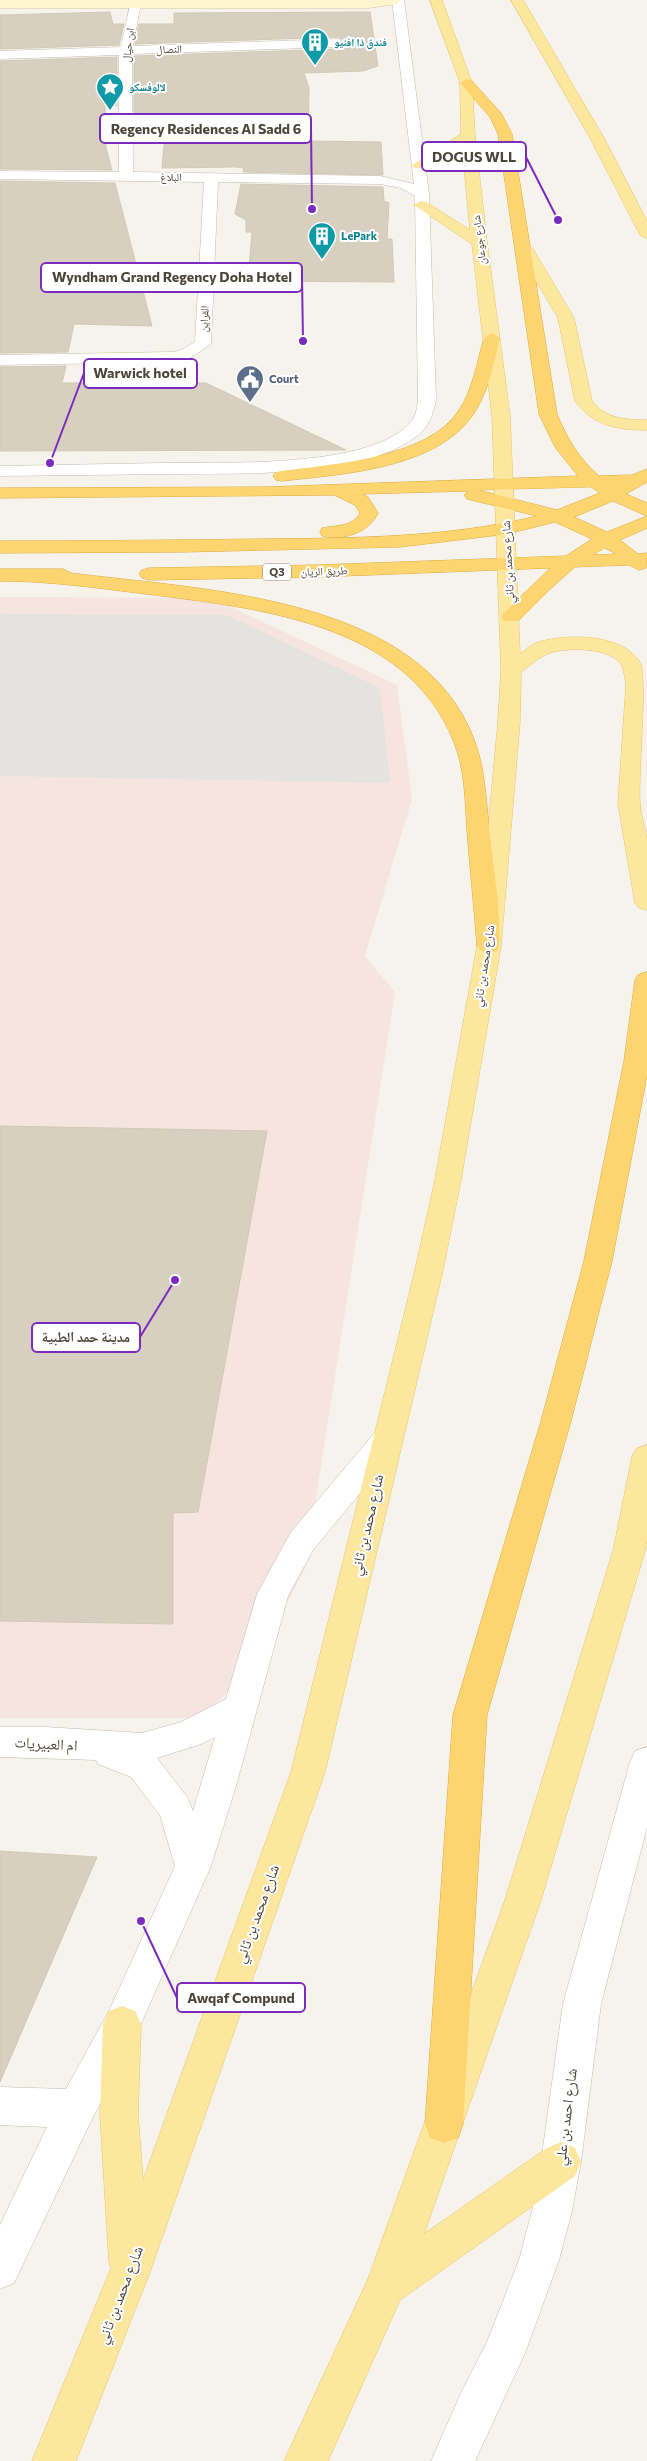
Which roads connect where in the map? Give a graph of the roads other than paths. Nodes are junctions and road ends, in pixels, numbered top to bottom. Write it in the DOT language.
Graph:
graph roads {
  1 [pos="436,0"];
  2 [pos="517,0"];
  3 [pos="259,2"];
  4 [pos="0,4"];
  5 [pos="135,4"];
  6 [pos="398,4"];
  7 [pos="338,43"];
  8 [pos="126,50"];
  9 [pos="0,55"];
  10 [pos="466,83"];
  11 [pos="468,136"];
  12 [pos="419,165"];
  13 [pos="0,175"];
  14 [pos="126,176"];
  15 [pos="211,177"];
  16 [pos="343,179"];
  17 [pos="422,199"];
  18 [pos="647,235"];
  19 [pos="479,242"];
  20 [pos="524,248"];
  21 [pos="492,338"];
  22 [pos="0,360"];
  23 [pos="647,425"];
  24 [pos="0,471"];
  25 [pos="644,478"];
  26 [pos="593,482"];
  27 [pos="337,490"];
  28 [pos="162,493"];
  29 [pos="505,493"];
  30 [pos="0,494"];
  31 [pos="613,494"];
  32 [pos="647,510"];
  33 [pos="555,516"];
  34 [pos="647,522"];
  35 [pos="506,528"];
  36 [pos="0,539"];
  37 [pos="605,539"];
  38 [pos="0,547"];
  39 [pos="568,562"];
  40 [pos="508,563"];
  41 [pos="643,563"];
  42 [pos="0,575"];
  43 [pos="45,575"];
  44 [pos="511,617"];
  45 [pos="511,670"];
  46 [pos="647,903"];
  47 [pos="490,946"];
  48 [pos="647,980"];
  49 [pos="388,1438"];
  50 [pos="647,1457"];
  51 [pos="643,1505"];
  52 [pos="242,1707"];
  53 [pos="0,1742"];
  54 [pos="92,1746"];
  55 [pos="644,1785"];
  56 [pos="193,1866"];
  57 [pos="122,2024"];
  58 [pos="0,2106"];
  59 [pos="76,2109"];
  60 [pos="444,2124"];
  61 [pos="561,2162"];
  62 [pos="0,2270"];
  63 [pos="130,2272"];
  64 [pos="386,2286"];
  65 [pos="54,2461"];
  66 [pos="306,2461"];
  67 [pos="453,2461"];
  1 -- 10 [label="main road, شارع جوعان"];
  2 -- 18 [label="main road"];
  3 -- 5 [label="street"];
  3 -- 6 [label="street"];
  4 -- 5 [label="street"];
  5 -- 8 [label="street, ابن حيال"];
  6 -- 12 [label="street"];
  7 -- 8 [label="street, النصال"];
  8 -- 9 [label="street, النصال"];
  8 -- 14 [label="street, ابن حيال"];
  10 -- 11 [label="main road, شارع جوعان"];
  10 -- 20 [label="highway"];
  11 -- 12 [label="main road"];
  11 -- 19 [label="main road, شارع جوعان"];
  12 -- 16 [label="street, البلاغ"];
  12 -- 17 [label="street"];
  13 -- 14 [label="street, البلاغ"];
  14 -- 15 [label="street, البلاغ"];
  15 -- 16 [label="street, البلاغ"];
  15 -- 22 [label="street, القراين"];
  16 -- 17 [label="street, البلاغ"];
  17 -- 19 [label="main road"];
  17 -- 24 [label="street"];
  19 -- 21 [label="main road, شارع جوعان"];
  20 -- 23 [label="main road"];
  20 -- 26 [label="highway"];
  21 -- 28 [label="highway"];
  21 -- 29 [label="main road, شارع جوعان"];
  25 -- 26 [label="highway"];
  25 -- 31 [label="highway"];
  26 -- 29 [label="highway"];
  26 -- 31 [label="highway"];
  27 -- 28 [label="highway"];
  27 -- 29 [label="highway"];
  27 -- 36 [label="highway"];
  28 -- 30 [label="highway"];
  29 -- 33 [label="highway"];
  29 -- 35 [label="main road, شارع محمد بن ثاني"];
  31 -- 32 [label="highway"];
  31 -- 33 [label="highway"];
  33 -- 35 [label="highway"];
  33 -- 37 [label="highway"];
  34 -- 37 [label="highway"];
  35 -- 38 [label="highway"];
  35 -- 40 [label="main road, شارع محمد بن ثاني"];
  37 -- 39 [label="highway"];
  37 -- 41 [label="highway"];
  39 -- 40 [label="highway, طريق الريان / Q3"];
  39 -- 41 [label="highway, طريق الريان / Q3"];
  39 -- 44 [label="highway"];
  40 -- 43 [label="highway, طريق الريان / Q3"];
  40 -- 44 [label="main road, شارع محمد بن ثاني"];
  42 -- 43 [label="highway, طريق الريان / Q3"];
  43 -- 47 [label="highway"];
  44 -- 45 [label="main road, شارع محمد بن ثاني"];
  45 -- 46 [label="main road"];
  45 -- 47 [label="main road, شارع محمد بن ثاني"];
  47 -- 49 [label="main road, شارع محمد بن ثاني"];
  48 -- 60 [label="highway"];
  49 -- 52 [label="street, شارع محمد بن ثاني"];
  49 -- 63 [label="main road, شارع محمد بن ثاني"];
  50 -- 51 [label="main road"];
  51 -- 60 [label="main road"];
  52 -- 54 [label="street, ام العبيريات"];
  52 -- 56 [label="street, شارع محمد بن ثاني"];
  53 -- 54 [label="street, ام العبيريات"];
  54 -- 56 [label="street, ام العبيريات"];
  55 -- 61 [label="street, شارع احمد بن علي"];
  56 -- 57 [label="street, شارع محمد بن ثاني"];
  57 -- 59 [label="street, شارع محمد بن ثاني"];
  57 -- 63 [label="main road"];
  58 -- 59 [label="street"];
  59 -- 62 [label="street, شارع محمد بن ثاني"];
  60 -- 64 [label="main road"];
  61 -- 64 [label="main road"];
  61 -- 67 [label="street, شارع احمد بن علي"];
  63 -- 65 [label="main road, شارع محمد بن ثاني"];
  64 -- 66 [label="main road"];
}
